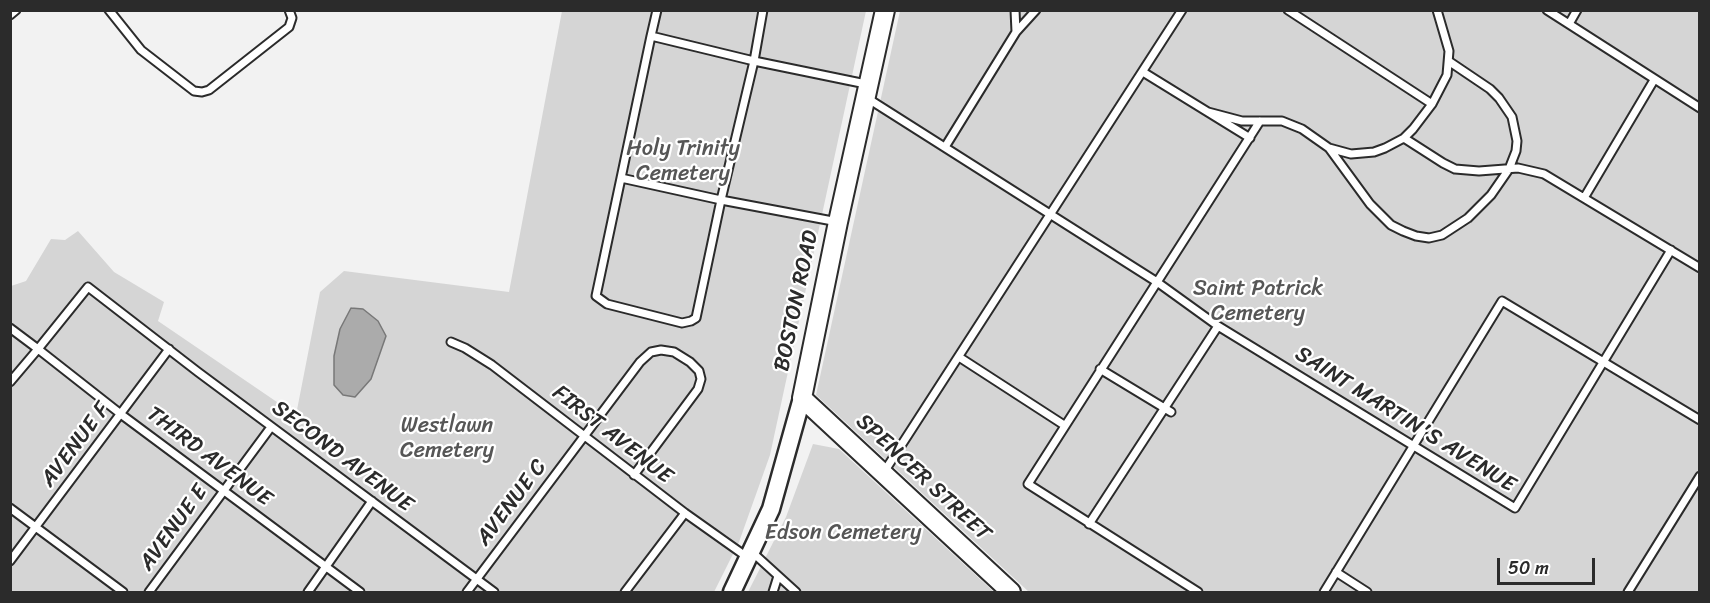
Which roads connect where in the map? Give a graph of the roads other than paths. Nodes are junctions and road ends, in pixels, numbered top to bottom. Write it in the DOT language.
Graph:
graph roads {
  1 [pos="16,10"];
  2 [pos="109,10"];
  3 [pos="289,10"];
  4 [pos="657,10"];
  5 [pos="763,10"];
  6 [pos="885,10"];
  7 [pos="1015,10"];
  8 [pos="1036,10"];
  9 [pos="1182,10"];
  10 [pos="1288,10"];
  11 [pos="1437,10"];
  12 [pos="1547,10"];
  13 [pos="1577,10"];
  14 [pos="10,15"];
  15 [pos="1569,24"];
  16 [pos="1016,32"];
  17 [pos="651,36"];
  18 [pos="754,61"];
  19 [pos="1450,62"];
  20 [pos="1143,72"];
  21 [pos="1654,80"];
  22 [pos="867,91"];
  23 [pos="1432,104"];
  24 [pos="1700,108"];
  25 [pos="1208,112"];
  26 [pos="1260,121"];
  27 [pos="1250,138"];
  28 [pos="1404,138"];
  29 [pos="945,147"];
  30 [pos="1329,148"];
  31 [pos="1509,169"];
  32 [pos="621,178"];
  33 [pos="1584,198"];
  34 [pos="721,200"];
  35 [pos="1050,214"];
  36 [pos="838,222"];
  37 [pos="1671,250"];
  38 [pos="1700,268"];
  39 [pos="1157,282"];
  40 [pos="1218,326"];
  41 [pos="10,328"];
  42 [pos="451,342"];
  43 [pos="38,349"];
  44 [pos="169,350"];
  45 [pos="959,357"];
  46 [pos="1603,362"];
  47 [pos="1100,369"];
  48 [pos="10,382"];
  49 [pos="802,398"];
  50 [pos="1167,410"];
  51 [pos="122,415"];
  52 [pos="1700,420"];
  53 [pos="1064,425"];
  54 [pos="272,427"];
  55 [pos="585,437"];
  56 [pos="1413,446"];
  57 [pos="883,474"];
  58 [pos="634,475"];
  59 [pos="1700,476"];
  60 [pos="223,491"];
  61 [pos="372,501"];
  62 [pos="10,508"];
  63 [pos="685,513"];
  64 [pos="1089,524"];
  65 [pos="36,527"];
  66 [pos="750,555"];
  67 [pos="10,561"];
  68 [pos="327,567"];
  69 [pos="1336,572"];
  70 [pos="778,576"];
  71 [pos="477,579"];
  72 [pos="123,592"];
  73 [pos="149,592"];
  74 [pos="308,592"];
  75 [pos="360,592"];
  76 [pos="467,592"];
  77 [pos="494,592"];
  78 [pos="625,592"];
  79 [pos="732,592"];
  80 [pos="773,592"];
  81 [pos="794,592"];
  82 [pos="1011,592"];
  83 [pos="1198,592"];
  84 [pos="1324,592"];
  85 [pos="1367,592"];
  86 [pos="1628,592"];
  1 -- 14 [label="lane"];
  2 -- 3 [label="lane"];
  4 -- 17 [label="lane"];
  5 -- 18 [label="lane"];
  6 -- 22 [label="main road, BOSTON ROAD"];
  7 -- 16 [label="lane"];
  8 -- 16 [label="lane"];
  9 -- 20 [label="lane"];
  10 -- 23 [label="lane"];
  11 -- 19 [label="lane"];
  12 -- 15 [label="lane"];
  13 -- 15 [label="lane"];
  15 -- 21 [label="lane"];
  16 -- 29 [label="lane"];
  17 -- 18 [label="lane"];
  17 -- 32 [label="lane"];
  18 -- 22 [label="lane"];
  18 -- 34 [label="lane"];
  19 -- 23 [label="lane"];
  19 -- 31 [label="lane"];
  20 -- 25 [label="lane"];
  20 -- 35 [label="lane"];
  21 -- 24 [label="lane"];
  21 -- 33 [label="lane"];
  22 -- 29 [label="lane, SAINT MARTIN'S AVENUE"];
  22 -- 36 [label="main road, BOSTON ROAD"];
  23 -- 28 [label="lane"];
  25 -- 26 [label="lane"];
  25 -- 27 [label="lane"];
  26 -- 27 [label="lane"];
  26 -- 30 [label="lane"];
  27 -- 39 [label="lane"];
  28 -- 30 [label="lane"];
  28 -- 31 [label="lane"];
  29 -- 35 [label="lane, SAINT MARTIN'S AVENUE"];
  30 -- 31 [label="lane"];
  31 -- 33 [label="lane"];
  32 -- 34 [label="lane"];
  32 -- 34 [label="lane"];
  33 -- 37 [label="lane"];
  34 -- 36 [label="lane"];
  35 -- 39 [label="lane, SAINT MARTIN'S AVENUE"];
  35 -- 45 [label="lane"];
  36 -- 49 [label="main road, BOSTON ROAD"];
  37 -- 38 [label="lane"];
  37 -- 46 [label="lane"];
  39 -- 40 [label="lane, SAINT MARTIN'S AVENUE"];
  39 -- 47 [label="lane"];
  40 -- 50 [label="lane"];
  40 -- 56 [label="lane, SAINT MARTIN'S AVENUE"];
  41 -- 43 [label="lane, THIRD AVENUE"];
  42 -- 55 [label="lane, FIRST AVENUE"];
  43 -- 44 [label="lane, SECOND AVENUE"];
  43 -- 48 [label="lane"];
  43 -- 51 [label="lane, THIRD AVENUE"];
  44 -- 51 [label="lane, AVENUE F"];
  44 -- 54 [label="lane, SECOND AVENUE"];
  45 -- 53 [label="lane"];
  45 -- 57 [label="lane"];
  46 -- 52 [label="lane"];
  46 -- 56 [label="lane"];
  46 -- 56 [label="lane, SAINT MARTIN'S AVENUE"];
  47 -- 50 [label="lane"];
  47 -- 53 [label="lane"];
  49 -- 57 [label="main road, SPENCER STREET"];
  49 -- 66 [label="street, BOSTON ROAD"];
  50 -- 64 [label="lane"];
  51 -- 60 [label="lane, THIRD AVENUE"];
  51 -- 65 [label="lane, AVENUE F"];
  53 -- 64 [label="lane"];
  54 -- 60 [label="lane, AVENUE E"];
  54 -- 61 [label="lane, SECOND AVENUE"];
  55 -- 58 [label="lane, FIRST AVENUE"];
  55 -- 58 [label="lane, AVENUE C"];
  55 -- 71 [label="lane, AVENUE C"];
  56 -- 69 [label="lane"];
  57 -- 82 [label="main road, SPENCER STREET"];
  58 -- 63 [label="lane, FIRST AVENUE"];
  59 -- 86 [label="lane"];
  60 -- 68 [label="lane, THIRD AVENUE"];
  60 -- 73 [label="lane, AVENUE E"];
  61 -- 68 [label="lane"];
  61 -- 71 [label="lane, SECOND AVENUE"];
  62 -- 65 [label="lane"];
  63 -- 66 [label="lane, FIRST AVENUE"];
  63 -- 78 [label="lane"];
  64 -- 83 [label="lane"];
  65 -- 67 [label="lane, AVENUE F"];
  65 -- 72 [label="lane"];
  66 -- 70 [label="lane, FIRST AVENUE"];
  66 -- 79 [label="street, BOSTON ROAD"];
  68 -- 74 [label="lane"];
  68 -- 75 [label="lane, THIRD AVENUE"];
  69 -- 84 [label="lane"];
  69 -- 85 [label="lane"];
  70 -- 80 [label="lane"];
  70 -- 81 [label="lane, FIRST AVENUE"];
  71 -- 76 [label="lane, AVENUE C"];
  71 -- 77 [label="lane, SECOND AVENUE"];
}
